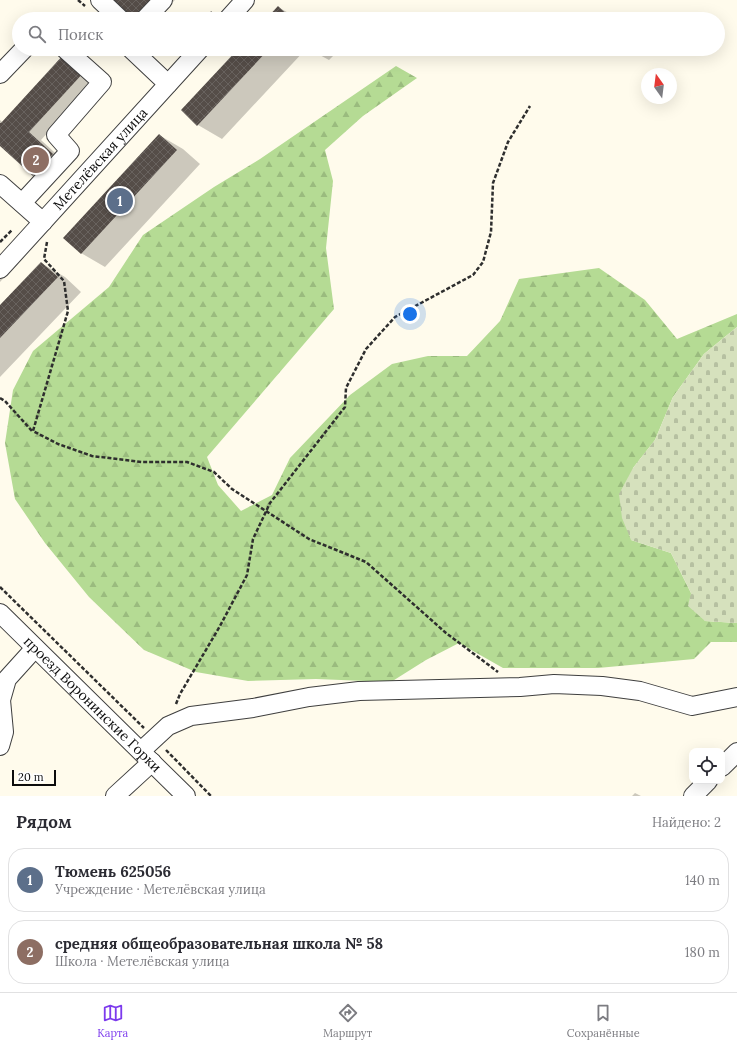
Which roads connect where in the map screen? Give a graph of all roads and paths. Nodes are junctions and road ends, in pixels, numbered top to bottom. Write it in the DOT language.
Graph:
graph roads {
  1 [pos="100,0"];
  2 [pos="163,0"];
  3 [pos="245,0"];
  4 [pos="113,12"];
  5 [pos="152,12"];
  6 [pos="234,12"];
  7 [pos="17,56"];
  8 [pos="73,56"];
  9 [pos="138,56"];
  10 [pos="194,56"];
  11 [pos="0,74"];
  12 [pos="168,84"];
  13 [pos="530,106"];
  14 [pos="0,184"];
  15 [pos="22,203"];
  16 [pos="45,231"];
  17 [pos="0,269"];
  18 [pos="0,398"];
  19 [pos="33,431"];
  20 [pos="266,511"];
  21 [pos="0,587"];
  22 [pos="0,613"];
  23 [pos="36,648"];
  24 [pos="520,687"];
  25 [pos="737,697"];
  26 [pos="168,726"];
  27 [pos="154,739"];
  28 [pos="0,746"];
  29 [pos="737,752"];
  30 [pos="146,757"];
  31 [pos="725,764"];
  32 [pos="705,784"];
  33 [pos="115,796"];
  34 [pos="186,796"];
  35 [pos="212,796"];
  36 [pos="693,796"];
  1 -- 4 [label="street"];
  2 -- 5 [label="street"];
  3 -- 6 [label="street"];
  7 -- 11 [label="street"];
  8 -- 15 [label="street"];
  9 -- 12 [label="street"];
  10 -- 12 [label="street, Метелёвская улица"];
  12 -- 16 [label="street, Метелёвская улица"];
  13 -- 20 [label="path"];
  14 -- 15 [label="street"];
  15 -- 16 [label="street"];
  16 -- 17 [label="street, Метелёвская улица"];
  16 -- 19 [label="path"];
  18 -- 19 [label="path"];
  19 -- 20 [label="path"];
  20 -- 24 [label="path"];
  20 -- 26 [label="path"];
  21 -- 27 [label="path"];
  22 -- 23 [label="street, проезд Воронинские Горки"];
  23 -- 28 [label="street"];
  23 -- 30 [label="street, проезд Воронинские Горки"];
  24 -- 25 [label="street"];
  24 -- 26 [label="street"];
  26 -- 27 [label="street"];
  27 -- 30 [label="street"];
  27 -- 35 [label="path"];
  29 -- 31 [label="street"];
  30 -- 33 [label="street"];
  30 -- 34 [label="street, проезд Воронинские Горки"];
  32 -- 36 [label="street"];
}
